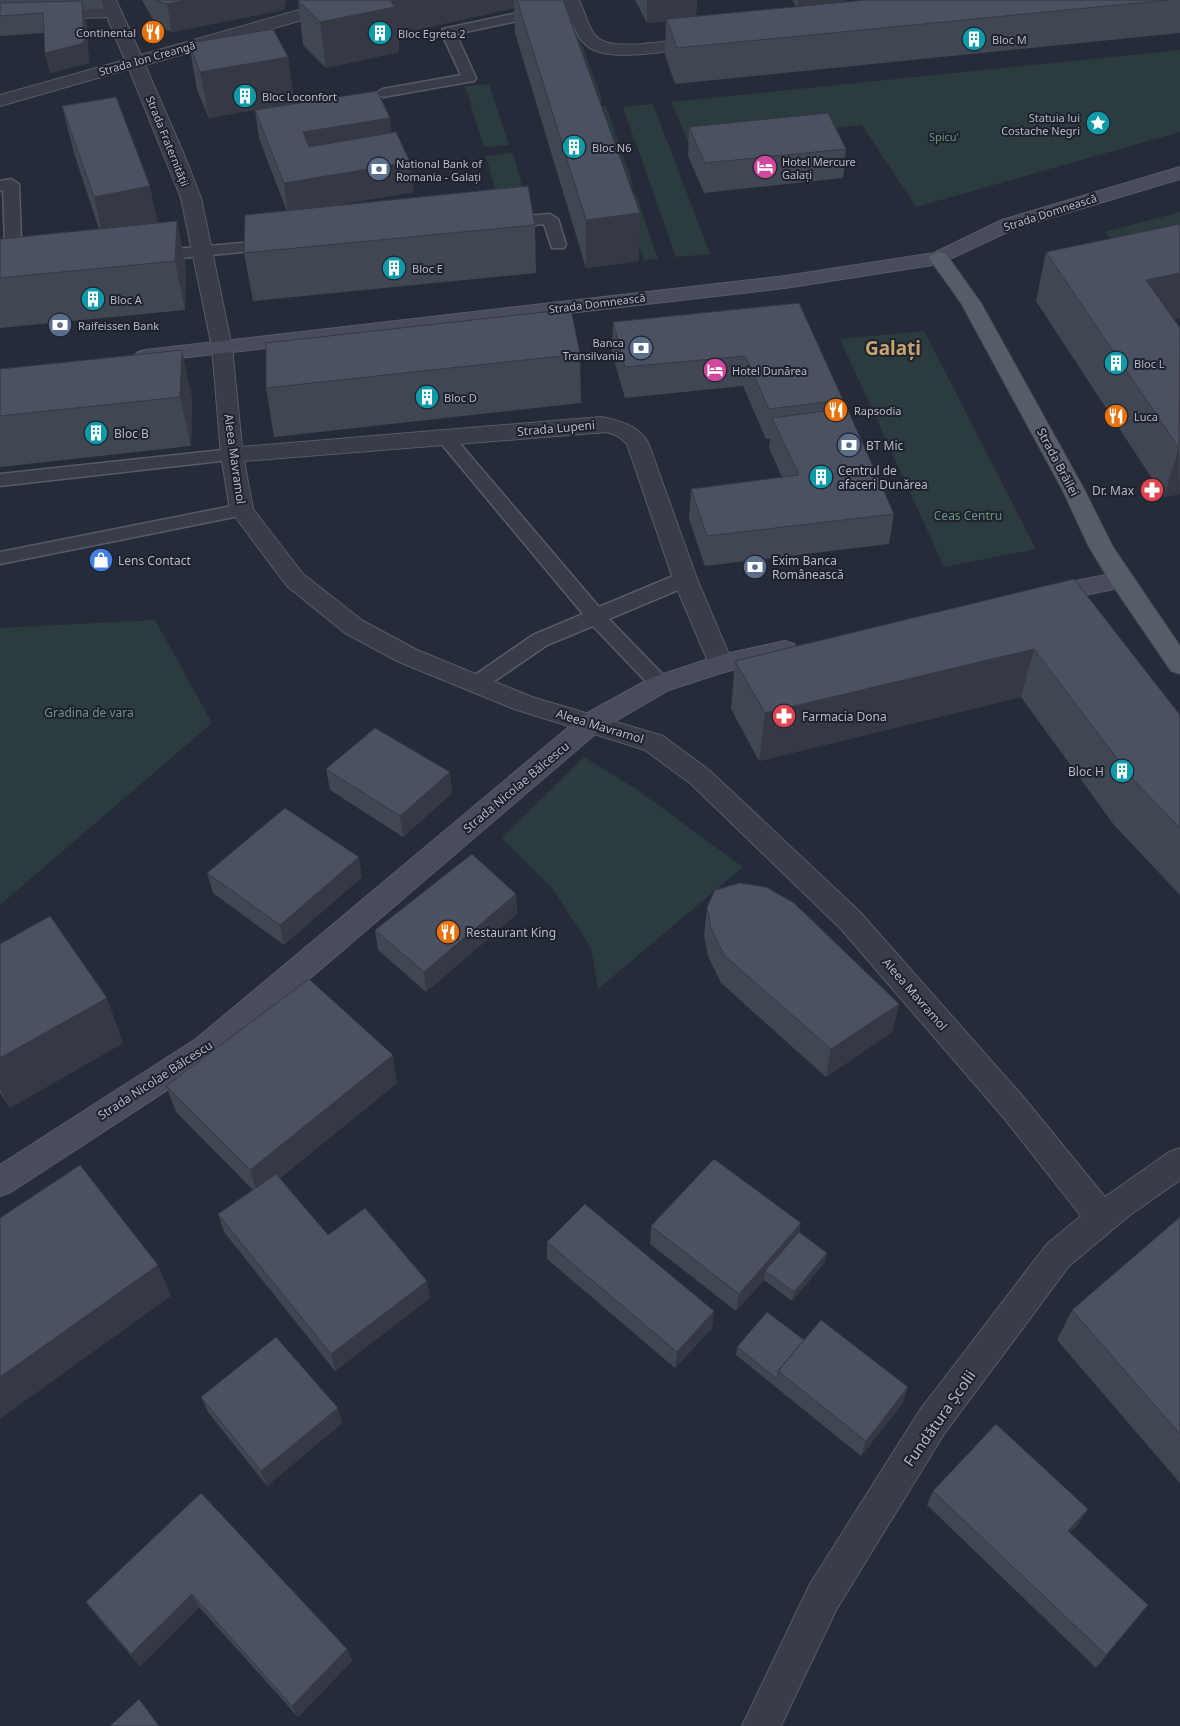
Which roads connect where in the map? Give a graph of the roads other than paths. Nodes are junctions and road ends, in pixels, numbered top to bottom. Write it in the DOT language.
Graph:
graph roads {
  1 [pos="341,1"];
  2 [pos="572,2"];
  3 [pos="110,6"];
  4 [pos="0,16"];
  5 [pos="724,39"];
  6 [pos="136,61"];
  7 [pos="383,93"];
  8 [pos="0,101"];
  9 [pos="1180,173"];
  10 [pos="0,186"];
  11 [pos="491,225"];
  12 [pos="292,244"];
  13 [pos="558,245"];
  14 [pos="203,252"];
  15 [pos="133,258"];
  16 [pos="939,258"];
  17 [pos="34,266"];
  18 [pos="7,268"];
  19 [pos="222,347"];
  20 [pos="126,358"];
  21 [pos="445,437"];
  22 [pos="232,455"];
  23 [pos="0,480"];
  24 [pos="242,510"];
  25 [pos="0,558"];
  26 [pos="686,579"];
  27 [pos="1121,580"];
  28 [pos="1019,600"];
  29 [pos="596,616"];
  30 [pos="806,646"];
  31 [pos="721,664"];
  32 [pos="1180,665"];
  33 [pos="476,684"];
  34 [pos="660,684"];
  35 [pos="591,723"];
  36 [pos="1180,1162"];
  37 [pos="0,1182"];
  38 [pos="1103,1218"];
  39 [pos="761,1726"];
  1 -- 6 [label="street, Strada Ion Creangă"];
  2 -- 5 [label="street"];
  2 -- 7 [label="lane"];
  3 -- 4 [label="street"];
  3 -- 6 [label="street, Strada Fraternității"];
  6 -- 8 [label="street, Strada Ion Creangă"];
  6 -- 14 [label="street, Strada Fraternității"];
  9 -- 16 [label="main road, Strada Domnească"];
  10 -- 18 [label="lane"];
  11 -- 13 [label="lane"];
  12 -- 14 [label="lane"];
  14 -- 15 [label="lane"];
  14 -- 19 [label="street, Strada Fraternității"];
  16 -- 19 [label="main road, Strada Domnească"];
  16 -- 27 [label="main road, Strada Brăilei"];
  17 -- 18 [label="lane"];
  19 -- 20 [label="main road, Strada Domnească"];
  19 -- 22 [label="street, Aleea Mavramol"];
  21 -- 22 [label="street, Strada Lupeni"];
  21 -- 26 [label="street, Strada Lupeni"];
  21 -- 29 [label="lane"];
  22 -- 23 [label="lane"];
  22 -- 24 [label="street, Aleea Mavramol"];
  24 -- 25 [label="lane"];
  24 -- 33 [label="street, Aleea Mavramol"];
  26 -- 29 [label="lane"];
  26 -- 31 [label="street, Strada Lupeni"];
  27 -- 28 [label="main road"];
  27 -- 32 [label="main road, Strada Brăilei"];
  29 -- 33 [label="lane"];
  29 -- 34 [label="lane"];
  30 -- 31 [label="main road, Strada Nicolae Bălcescu"];
  31 -- 34 [label="main road, Strada Nicolae Bălcescu"];
  33 -- 35 [label="street, Aleea Mavramol"];
  34 -- 35 [label="main road, Strada Nicolae Bălcescu"];
  35 -- 37 [label="main road, Strada Nicolae Bălcescu"];
  35 -- 38 [label="street, Aleea Mavramol"];
  36 -- 38 [label="street, Fundătura Școlii"];
  38 -- 39 [label="street, Fundătura Școlii"];
}
